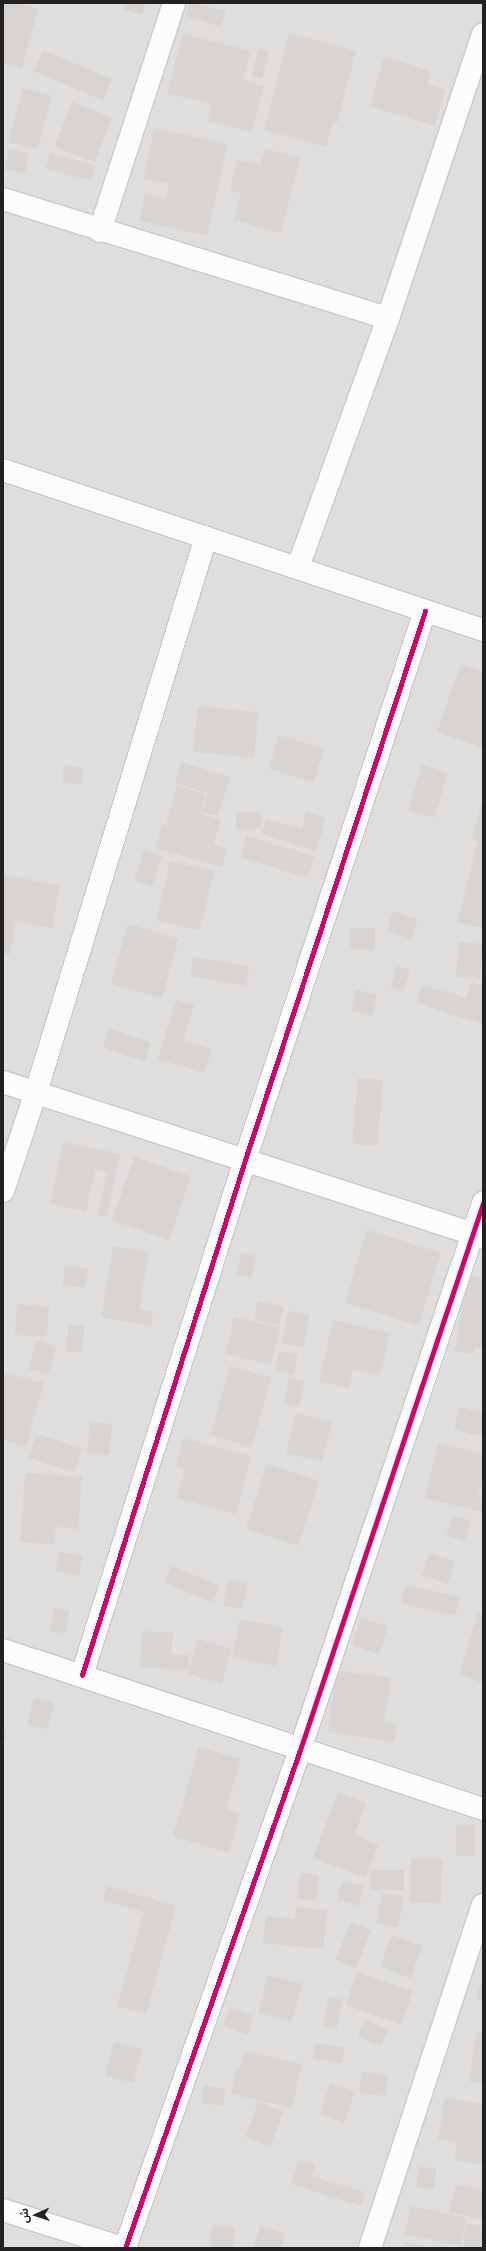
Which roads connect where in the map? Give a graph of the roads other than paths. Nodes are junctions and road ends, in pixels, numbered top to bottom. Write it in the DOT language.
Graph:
graph roads {
  1 [pos="174,3"];
  2 [pos="483,34"];
  3 [pos="477,73"];
  4 [pos="3,199"];
  5 [pos="100,231"];
  6 [pos="388,318"];
  7 [pos="3,470"];
  8 [pos="206,537"];
  9 [pos="298,567"];
  10 [pos="425,611"];
  11 [pos="483,630"];
  12 [pos="3,1082"];
  13 [pos="36,1092"];
  14 [pos="246,1160"];
  15 [pos="3,1191"];
  16 [pos="483,1203"];
  17 [pos="478,1236"];
  18 [pos="3,1650"];
  19 [pos="82,1675"];
  20 [pos="300,1750"];
  21 [pos="483,1809"];
  22 [pos="483,1905"];
  23 [pos="3,2210"];
  24 [pos="124,2248"];
  25 [pos="370,2248"];
  1 -- 5 [label="street"];
  2 -- 3 [label="street"];
  3 -- 6 [label="street"];
  4 -- 5 [label="street"];
  5 -- 6 [label="street"];
  6 -- 9 [label="street"];
  7 -- 8 [label="street"];
  8 -- 9 [label="street"];
  8 -- 13 [label="street"];
  9 -- 10 [label="street"];
  10 -- 11 [label="street"];
  10 -- 14 [label="street"];
  12 -- 13 [label="street"];
  13 -- 14 [label="street"];
  13 -- 15 [label="street"];
  14 -- 17 [label="street"];
  14 -- 19 [label="street"];
  16 -- 17 [label="street"];
  17 -- 20 [label="street"];
  18 -- 19 [label="street"];
  19 -- 20 [label="street"];
  20 -- 21 [label="street"];
  20 -- 24 [label="street"];
  22 -- 25 [label="street"];
  23 -- 24 [label="street"];
}
